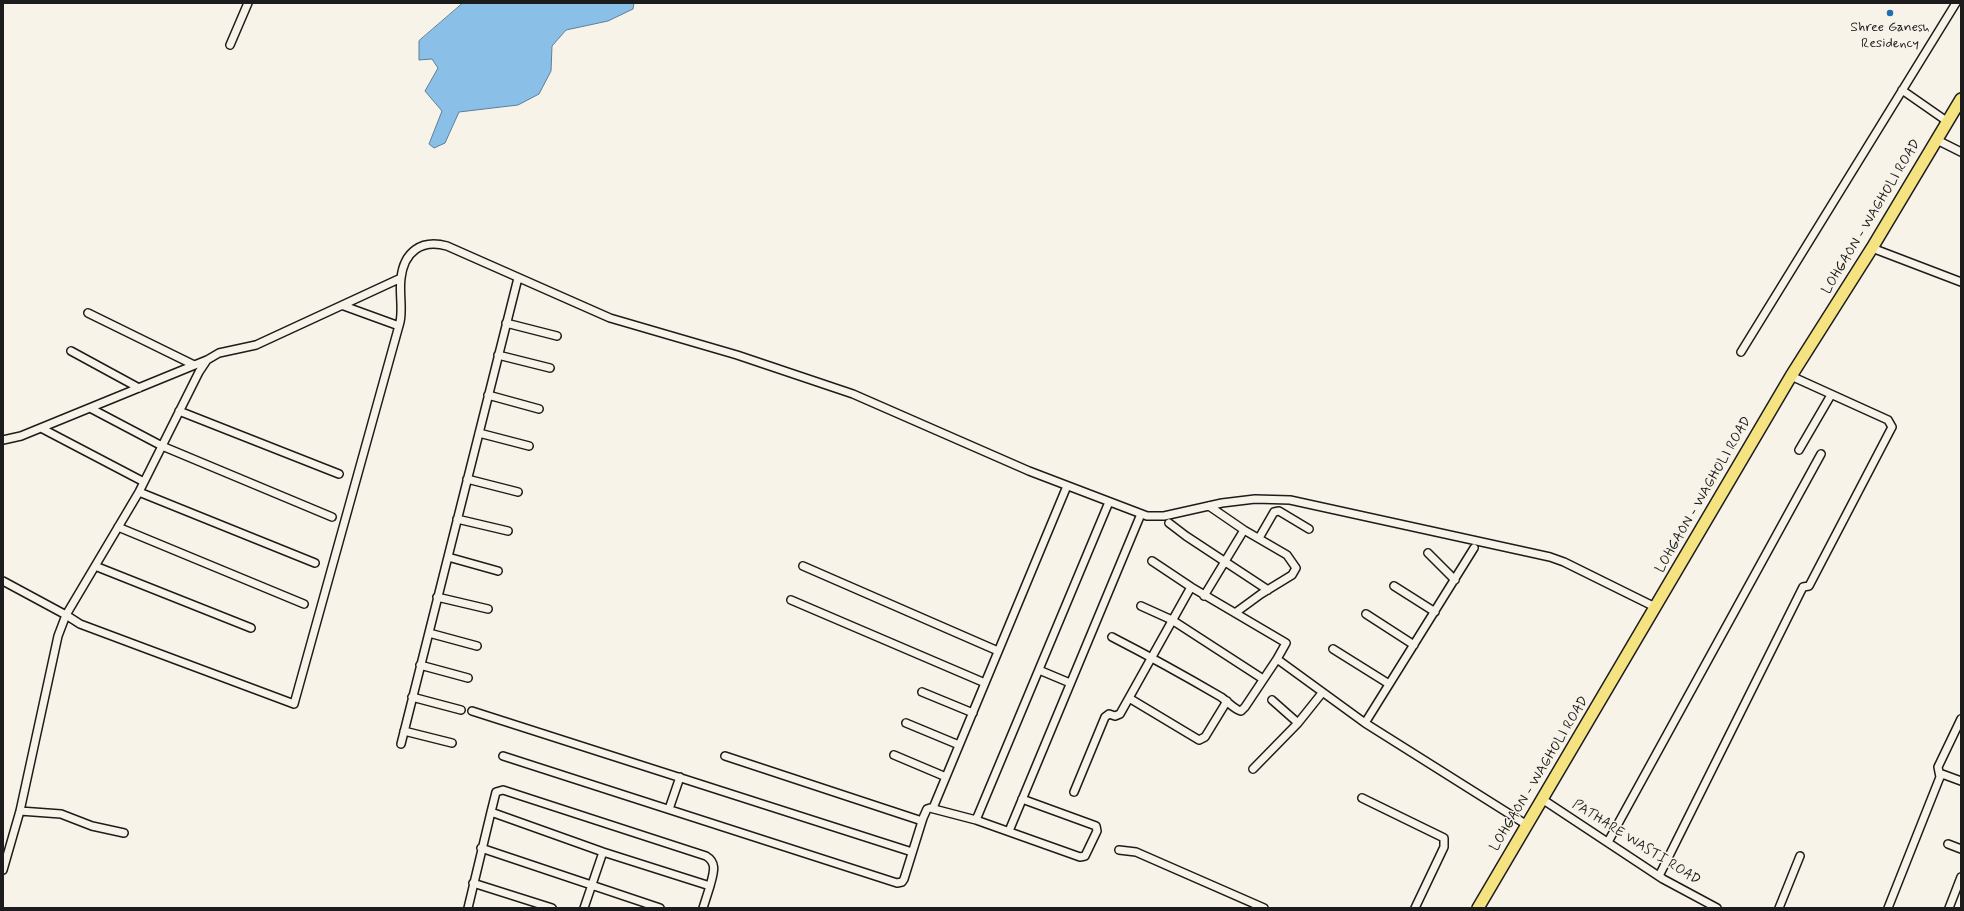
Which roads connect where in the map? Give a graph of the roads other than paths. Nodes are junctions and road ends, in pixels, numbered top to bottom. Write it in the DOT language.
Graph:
graph roads {
  1 [pos="248,3"];
  2 [pos="1956,3"];
  3 [pos="230,45"];
  4 [pos="1902,90"];
  5 [pos="1961,99"];
  6 [pos="1948,122"];
  7 [pos="1937,140"];
  8 [pos="1961,152"];
  9 [pos="1872,248"];
  10 [pos="401,278"];
  11 [pos="518,278"];
  12 [pos="1961,282"];
  13 [pos="344,306"];
  14 [pos="88,313"];
  15 [pos="506,323"];
  16 [pos="399,326"];
  17 [pos="557,336"];
  18 [pos="71,351"];
  19 [pos="1741,352"];
  20 [pos="498,355"];
  21 [pos="208,360"];
  22 [pos="194,365"];
  23 [pos="550,368"];
  24 [pos="1791,376"];
  25 [pos="139,388"];
  26 [pos="488,395"];
  27 [pos="1831,395"];
  28 [pos="90,408"];
  29 [pos="539,409"];
  30 [pos="179,412"];
  31 [pos="41,428"];
  32 [pos="479,433"];
  33 [pos="3,440"];
  34 [pos="162,446"];
  35 [pos="529,446"];
  36 [pos="1799,450"];
  37 [pos="1821,454"];
  38 [pos="339,474"];
  39 [pos="467,479"];
  40 [pos="144,482"];
  41 [pos="1067,486"];
  42 [pos="139,492"];
  43 [pos="518,492"];
  44 [pos="1109,502"];
  45 [pos="1210,506"];
  46 [pos="1141,514"];
  47 [pos="332,517"];
  48 [pos="457,519"];
  49 [pos="1169,523"];
  50 [pos="118,527"];
  51 [pos="1309,529"];
  52 [pos="1244,530"];
  53 [pos="508,531"];
  54 [pos="1259,538"];
  55 [pos="1474,548"];
  56 [pos="1428,553"];
  57 [pos="448,557"];
  58 [pos="1152,561"];
  59 [pos="1226,561"];
  60 [pos="315,563"];
  61 [pos="95,566"];
  62 [pos="803,566"];
  63 [pos="498,571"];
  64 [pos="1455,580"];
  65 [pos="3,581"];
  66 [pos="1394,586"];
  67 [pos="1191,588"];
  68 [pos="1268,590"];
  69 [pos="1204,596"];
  70 [pos="438,597"];
  71 [pos="791,600"];
  72 [pos="304,604"];
  73 [pos="1141,606"];
  74 [pos="1655,608"];
  75 [pos="488,609"];
  76 [pos="1435,612"];
  77 [pos="1235,613"];
  78 [pos="1366,614"];
  79 [pos="66,615"];
  80 [pos="1172,620"];
  81 [pos="251,628"];
  82 [pos="428,633"];
  83 [pos="1112,637"];
  84 [pos="1414,645"];
  85 [pos="477,646"];
  86 [pos="1333,649"];
  87 [pos="998,651"];
  88 [pos="1152,657"];
  89 [pos="1277,659"];
  90 [pos="420,665"];
  91 [pos="1039,670"];
  92 [pos="468,678"];
  93 [pos="1263,679"];
  94 [pos="985,683"];
  95 [pos="1070,683"];
  96 [pos="1389,684"];
  97 [pos="922,692"];
  98 [pos="1322,693"];
  99 [pos="412,697"];
  100 [pos="1129,698"];
  101 [pos="1272,700"];
  102 [pos="1227,701"];
  103 [pos="461,710"];
  104 [pos="472,711"];
  105 [pos="973,713"];
  106 [pos="1961,719"];
  107 [pos="906,723"];
  108 [pos="1298,723"];
  109 [pos="1365,723"];
  110 [pos="404,731"];
  111 [pos="452,743"];
  112 [pos="401,744"];
  113 [pos="959,745"];
  114 [pos="894,755"];
  115 [pos="503,756"];
  116 [pos="725,756"];
  117 [pos="1253,769"];
  118 [pos="680,777"];
  119 [pos="1940,777"];
  120 [pos="946,778"];
  121 [pos="1961,781"];
  122 [pos="1074,792"];
  123 [pos="1362,798"];
  124 [pos="1022,799"];
  125 [pos="1542,799"];
  126 [pos="933,808"];
  127 [pos="669,809"];
  128 [pos="20,811"];
  129 [pos="491,812"];
  130 [pos="976,820"];
  131 [pos="922,821"];
  132 [pos="1527,825"];
  133 [pos="1009,832"];
  134 [pos="124,833"];
  135 [pos="1608,842"];
  136 [pos="1948,844"];
  137 [pos="481,848"];
  138 [pos="1961,849"];
  139 [pos="1119,850"];
  140 [pos="603,852"];
  141 [pos="912,852"];
  142 [pos="1800,856"];
  143 [pos="3,870"];
  144 [pos="1659,876"];
  145 [pos="1961,877"];
  146 [pos="474,883"];
  147 [pos="592,885"];
  148 [pos="710,886"];
  149 [pos="468,908"];
  150 [pos="552,908"];
  151 [pos="584,908"];
  152 [pos="660,908"];
  153 [pos="703,908"];
  154 [pos="1264,908"];
  155 [pos="1416,908"];
  156 [pos="1478,908"];
  157 [pos="1717,908"];
  158 [pos="1779,908"];
  159 [pos="1888,908"];
  160 [pos="1949,908"];
  1 -- 3 [label="street"];
  2 -- 4 [label="street"];
  4 -- 6 [label="street"];
  4 -- 19 [label="street"];
  5 -- 6 [label="main road, LOHGAON - WAGHOLI ROAD"];
  6 -- 7 [label="main road, LOHGAON - WAGHOLI ROAD"];
  7 -- 8 [label="street"];
  7 -- 9 [label="main road, LOHGAON - WAGHOLI ROAD"];
  9 -- 12 [label="street"];
  9 -- 24 [label="main road, LOHGAON - WAGHOLI ROAD"];
  10 -- 11 [label="street"];
  10 -- 13 [label="street"];
  10 -- 16 [label="street"];
  11 -- 15 [label="street"];
  11 -- 41 [label="street"];
  13 -- 16 [label="street"];
  13 -- 21 [label="street"];
  14 -- 22 [label="street"];
  15 -- 17 [label="street"];
  15 -- 20 [label="street"];
  16 -- 79 [label="street"];
  18 -- 25 [label="street"];
  20 -- 23 [label="street"];
  20 -- 26 [label="street"];
  21 -- 22 [label="street"];
  21 -- 30 [label="street"];
  22 -- 25 [label="street"];
  24 -- 27 [label="street"];
  24 -- 74 [label="main road, LOHGAON - WAGHOLI ROAD"];
  25 -- 28 [label="street"];
  26 -- 29 [label="street"];
  26 -- 32 [label="street"];
  27 -- 36 [label="street"];
  27 -- 144 [label="street"];
  28 -- 31 [label="street"];
  28 -- 34 [label="street"];
  30 -- 34 [label="street"];
  30 -- 38 [label="street"];
  31 -- 33 [label="street"];
  31 -- 40 [label="street"];
  32 -- 35 [label="street"];
  32 -- 39 [label="street"];
  34 -- 40 [label="street"];
  34 -- 47 [label="street"];
  37 -- 135 [label="street"];
  39 -- 43 [label="street"];
  39 -- 48 [label="street"];
  40 -- 42 [label="street"];
  41 -- 44 [label="street"];
  41 -- 87 [label="street"];
  42 -- 50 [label="street"];
  42 -- 60 [label="street"];
  44 -- 46 [label="street"];
  44 -- 91 [label="street"];
  45 -- 46 [label="street"];
  45 -- 52 [label="street"];
  45 -- 74 [label="street"];
  46 -- 95 [label="street"];
  48 -- 53 [label="street"];
  48 -- 57 [label="street"];
  49 -- 59 [label="street"];
  50 -- 61 [label="street"];
  50 -- 72 [label="street"];
  51 -- 54 [label="street"];
  52 -- 54 [label="street"];
  52 -- 59 [label="street"];
  54 -- 68 [label="street"];
  55 -- 64 [label="street"];
  56 -- 64 [label="street"];
  57 -- 63 [label="street"];
  57 -- 70 [label="street"];
  58 -- 67 [label="street"];
  59 -- 68 [label="street"];
  59 -- 69 [label="street"];
  61 -- 79 [label="street"];
  61 -- 81 [label="street"];
  62 -- 87 [label="street"];
  64 -- 76 [label="street"];
  65 -- 79 [label="street"];
  66 -- 76 [label="street"];
  67 -- 69 [label="street"];
  67 -- 80 [label="street"];
  68 -- 77 [label="street"];
  69 -- 77 [label="street"];
  70 -- 75 [label="street"];
  70 -- 82 [label="street"];
  71 -- 94 [label="street"];
  73 -- 80 [label="street"];
  74 -- 125 [label="main road, LOHGAON - WAGHOLI ROAD"];
  76 -- 84 [label="street"];
  77 -- 89 [label="street"];
  78 -- 84 [label="street"];
  79 -- 128 [label="street"];
  80 -- 88 [label="street"];
  80 -- 93 [label="street"];
  82 -- 85 [label="street"];
  82 -- 90 [label="street"];
  83 -- 88 [label="street"];
  84 -- 96 [label="street"];
  86 -- 96 [label="street"];
  87 -- 94 [label="street"];
  88 -- 100 [label="street"];
  88 -- 102 [label="street"];
  89 -- 93 [label="street"];
  89 -- 98 [label="street"];
  90 -- 92 [label="street"];
  90 -- 99 [label="street"];
  91 -- 95 [label="street"];
  91 -- 130 [label="street"];
  93 -- 102 [label="street"];
  94 -- 105 [label="street"];
  95 -- 124 [label="street"];
  96 -- 109 [label="street"];
  97 -- 105 [label="street"];
  98 -- 108 [label="street"];
  98 -- 109 [label="street"];
  99 -- 103 [label="street"];
  99 -- 110 [label="street"];
  100 -- 102 [label="street"];
  100 -- 122 [label="street"];
  101 -- 108 [label="street"];
  104 -- 118 [label="street"];
  105 -- 113 [label="street"];
  106 -- 119 [label="street"];
  107 -- 113 [label="street"];
  108 -- 117 [label="street"];
  109 -- 132 [label="street"];
  110 -- 111 [label="street"];
  110 -- 112 [label="street"];
  113 -- 120 [label="street"];
  114 -- 120 [label="street"];
  115 -- 127 [label="street"];
  116 -- 131 [label="street"];
  118 -- 127 [label="street"];
  118 -- 141 [label="street"];
  119 -- 121 [label="street"];
  119 -- 159 [label="street"];
  120 -- 126 [label="street"];
  123 -- 155 [label="street"];
  124 -- 133 [label="street"];
  124 -- 133 [label="street"];
  125 -- 132 [label="main road, LOHGAON - WAGHOLI ROAD"];
  125 -- 135 [label="street, PATHARE WASTI ROAD"];
  126 -- 130 [label="street"];
  126 -- 131 [label="street"];
  127 -- 141 [label="street"];
  128 -- 134 [label="street"];
  128 -- 143 [label="street"];
  129 -- 137 [label="street"];
  129 -- 140 [label="street"];
  129 -- 148 [label="street"];
  130 -- 133 [label="street"];
  131 -- 141 [label="street"];
  132 -- 156 [label="main road, LOHGAON - WAGHOLI ROAD"];
  135 -- 144 [label="street, PATHARE WASTI ROAD"];
  136 -- 138 [label="street"];
  137 -- 146 [label="street"];
  137 -- 147 [label="street"];
  139 -- 154 [label="street"];
  140 -- 147 [label="street"];
  140 -- 148 [label="street"];
  142 -- 158 [label="street"];
  144 -- 157 [label="street, PATHARE WASTI ROAD"];
  145 -- 160 [label="street"];
  146 -- 149 [label="street"];
  146 -- 150 [label="street"];
  147 -- 151 [label="street"];
  147 -- 152 [label="street"];
  148 -- 153 [label="street"];
}
